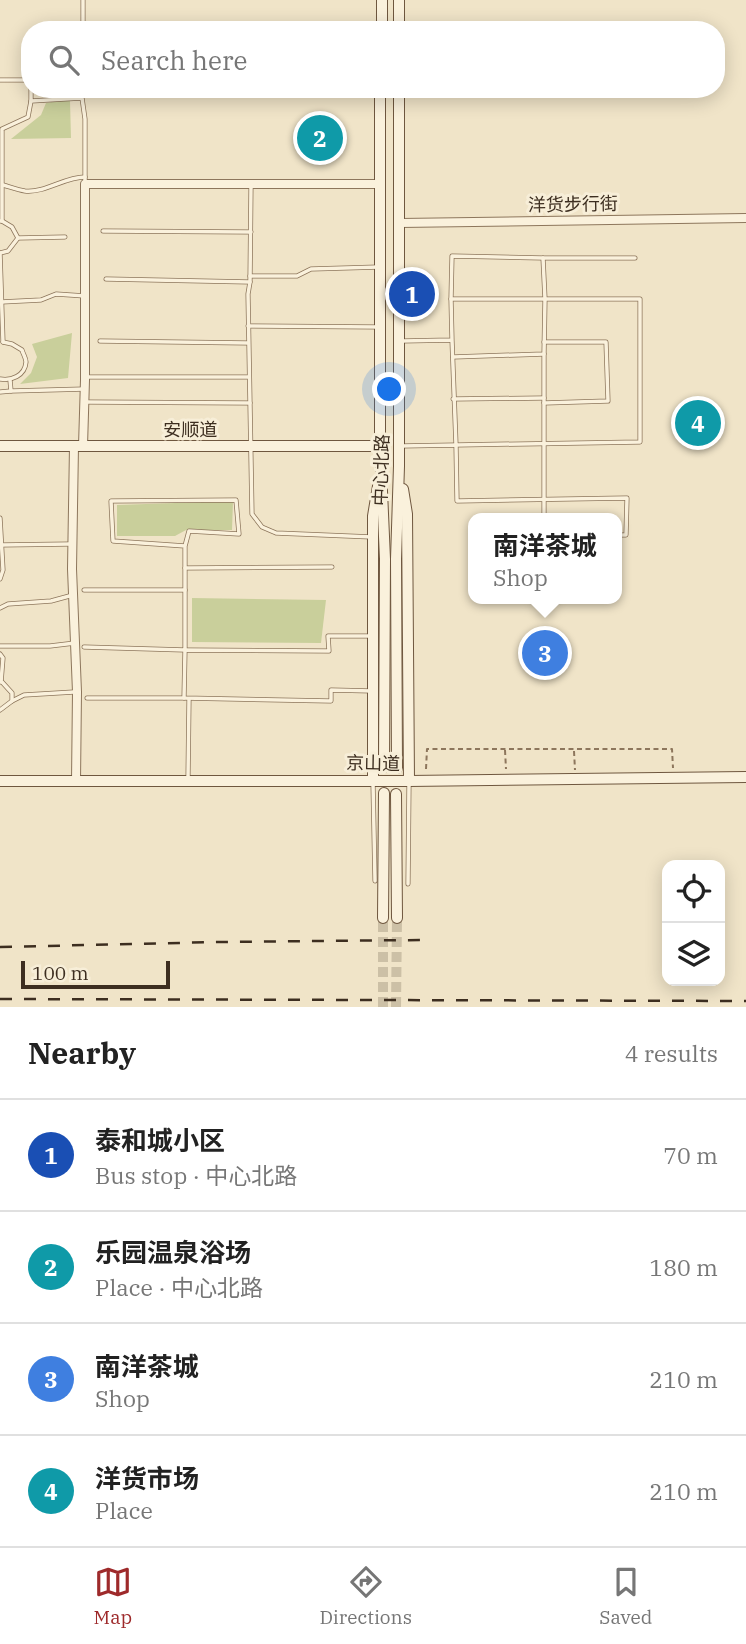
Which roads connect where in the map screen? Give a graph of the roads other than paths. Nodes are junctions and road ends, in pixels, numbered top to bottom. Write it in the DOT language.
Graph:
graph roads {
  1 [pos="83,0"];
  2 [pos="383,0"];
  3 [pos="399,0"];
  4 [pos="83,21"];
  5 [pos="382,21"];
  6 [pos="399,21"];
  7 [pos="0,80"];
  8 [pos="21,80"];
  9 [pos="380,98"];
  10 [pos="399,98"];
  11 [pos="31,101"];
  12 [pos="1,128"];
  13 [pos="85,181"];
  14 [pos="251,183"];
  15 [pos="380,184"];
  16 [pos="3,185"];
  17 [pos="746,218"];
  18 [pos="1,221"];
  19 [pos="400,223"];
  20 [pos="103,232"];
  21 [pos="251,232"];
  22 [pos="65,237"];
  23 [pos="18,238"];
  24 [pos="0,253"];
  25 [pos="542,258"];
  26 [pos="635,258"];
  27 [pos="380,267"];
  28 [pos="250,276"];
  29 [pos="106,279"];
  30 [pos="250,282"];
  31 [pos="85,296"];
  32 [pos="451,299"];
  33 [pos="545,299"];
  34 [pos="1,302"];
  35 [pos="248,326"];
  36 [pos="380,327"];
  37 [pos="452,340"];
  38 [pos="100,341"];
  39 [pos="400,341"];
  40 [pos="544,342"];
  41 [pos="249,343"];
  42 [pos="1,344"];
  43 [pos="544,354"];
  44 [pos="453,357"];
  45 [pos="85,377"];
  46 [pos="249,377"];
  47 [pos="0,379"];
  48 [pos="10,380"];
  49 [pos="85,389"];
  50 [pos="11,391"];
  51 [pos="0,392"];
  52 [pos="453,399"];
  53 [pos="544,401"];
  54 [pos="85,402"];
  55 [pos="250,403"];
  56 [pos="544,444"];
  57 [pos="456,445"];
  58 [pos="0,446"];
  59 [pos="79,446"];
  60 [pos="380,446"];
  61 [pos="400,446"];
  62 [pos="251,447"];
  63 [pos="381,466"];
  64 [pos="399,466"];
  65 [pos="544,499"];
  66 [pos="544,513"];
  67 [pos="0,518"];
  68 [pos="622,535"];
  69 [pos="373,537"];
  70 [pos="73,544"];
  71 [pos="0,545"];
  72 [pos="185,546"];
  73 [pos="332,567"];
  74 [pos="185,568"];
  75 [pos="0,579"];
  76 [pos="84,590"];
  77 [pos="185,590"];
  78 [pos="73,595"];
  79 [pos="0,608"];
  80 [pos="372,636"];
  81 [pos="79,645"];
  82 [pos="0,646"];
  83 [pos="185,650"];
  84 [pos="0,654"];
  85 [pos="1,682"];
  86 [pos="372,691"];
  87 [pos="77,692"];
  88 [pos="88,698"];
  89 [pos="187,698"];
  90 [pos="12,701"];
  91 [pos="0,710"];
  92 [pos="384,767"];
  93 [pos="397,768"];
  94 [pos="746,777"];
  95 [pos="188,780"];
  96 [pos="0,781"];
  97 [pos="76,781"];
  98 [pos="373,781"];
  99 [pos="409,781"];
  100 [pos="384,793"];
  101 [pos="396,794"];
  102 [pos="375,881"];
  103 [pos="408,884"];
  104 [pos="383,918"];
  105 [pos="397,918"];
  1 -- 4 [label="lane"];
  2 -- 5 [label="street"];
  3 -- 6 [label="street"];
  7 -- 8 [label="lane"];
  9 -- 15 [label="street, 中心北路"];
  10 -- 19 [label="street, 中心北路"];
  11 -- 12 [label="lane"];
  11 -- 13 [label="lane"];
  12 -- 16 [label="lane"];
  13 -- 14 [label="street"];
  13 -- 16 [label="lane"];
  13 -- 31 [label="street"];
  14 -- 15 [label="street"];
  14 -- 21 [label="lane"];
  15 -- 27 [label="street, 中心北路"];
  16 -- 18 [label="lane"];
  17 -- 19 [label="street, 洋货步行街"];
  18 -- 23 [label="lane"];
  19 -- 39 [label="street, 中心北路"];
  20 -- 21 [label="lane"];
  21 -- 28 [label="lane"];
  22 -- 23 [label="lane"];
  23 -- 24 [label="lane"];
  24 -- 34 [label="lane"];
  25 -- 26 [label="lane"];
  25 -- 32 [label="lane"];
  25 -- 33 [label="lane"];
  27 -- 28 [label="lane"];
  27 -- 36 [label="street, 中心北路"];
  28 -- 30 [label="lane"];
  29 -- 30 [label="lane"];
  30 -- 35 [label="lane"];
  31 -- 34 [label="lane"];
  31 -- 45 [label="street"];
  32 -- 33 [label="lane"];
  32 -- 37 [label="lane"];
  33 -- 40 [label="lane"];
  33 -- 56 [label="lane"];
  34 -- 42 [label="lane"];
  35 -- 36 [label="lane"];
  35 -- 41 [label="lane"];
  36 -- 60 [label="street, 中心北路"];
  37 -- 39 [label="lane"];
  37 -- 44 [label="lane"];
  38 -- 41 [label="lane"];
  39 -- 61 [label="street, 中心北路"];
  40 -- 43 [label="lane"];
  40 -- 53 [label="lane"];
  41 -- 46 [label="lane"];
  42 -- 48 [label="lane"];
  43 -- 44 [label="lane"];
  43 -- 53 [label="lane"];
  44 -- 52 [label="lane"];
  45 -- 46 [label="lane"];
  45 -- 49 [label="street"];
  46 -- 55 [label="lane"];
  47 -- 48 [label="lane"];
  48 -- 50 [label="lane"];
  49 -- 50 [label="lane"];
  49 -- 54 [label="street"];
  50 -- 51 [label="lane"];
  52 -- 53 [label="lane"];
  52 -- 57 [label="lane"];
  53 -- 56 [label="lane"];
  54 -- 55 [label="lane"];
  54 -- 59 [label="street"];
  55 -- 62 [label="lane"];
  56 -- 57 [label="lane"];
  56 -- 65 [label="lane"];
  57 -- 61 [label="lane"];
  57 -- 65 [label="lane"];
  58 -- 59 [label="street, 安顺道"];
  59 -- 62 [label="street, 安顺道"];
  59 -- 70 [label="street"];
  60 -- 62 [label="street, 安顺道"];
  60 -- 63 [label="street, 中心北路"];
  61 -- 64 [label="street, 中心北路"];
  62 -- 69 [label="lane"];
  63 -- 69 [label="street"];
  63 -- 92 [label="street, 中心北路"];
  64 -- 93 [label="street, 中心北路"];
  64 -- 99 [label="street"];
  65 -- 66 [label="lane"];
  65 -- 68 [label="lane"];
  67 -- 71 [label="lane"];
  69 -- 80 [label="street"];
  70 -- 71 [label="lane"];
  70 -- 78 [label="street"];
  71 -- 75 [label="lane"];
  72 -- 72 [label="lane"];
  72 -- 74 [label="lane"];
  73 -- 74 [label="lane"];
  74 -- 77 [label="lane"];
  76 -- 77 [label="lane"];
  77 -- 83 [label="lane"];
  78 -- 79 [label="lane"];
  78 -- 81 [label="street"];
  80 -- 83 [label="lane"];
  80 -- 86 [label="street"];
  81 -- 82 [label="lane"];
  81 -- 83 [label="lane"];
  81 -- 87 [label="street"];
  83 -- 89 [label="lane"];
  84 -- 85 [label="lane"];
  85 -- 90 [label="lane"];
  86 -- 89 [label="lane"];
  86 -- 98 [label="street"];
  87 -- 90 [label="lane"];
  87 -- 97 [label="street"];
  88 -- 89 [label="lane"];
  89 -- 95 [label="lane"];
  90 -- 91 [label="lane"];
  94 -- 99 [label="street, 京山道"];
  95 -- 97 [label="street, 京山道"];
  95 -- 98 [label="street, 京山道"];
  96 -- 97 [label="street, 京山道"];
  98 -- 99 [label="street, 京山道"];
  98 -- 102 [label="lane"];
  99 -- 103 [label="lane"];
  100 -- 104 [label="street"];
  101 -- 105 [label="street"];
}
